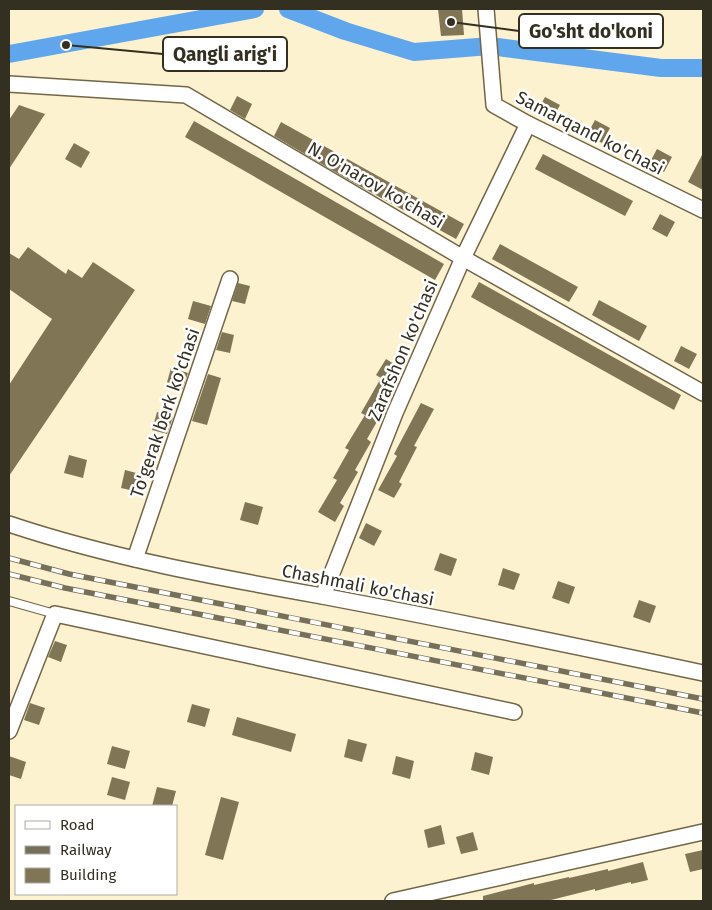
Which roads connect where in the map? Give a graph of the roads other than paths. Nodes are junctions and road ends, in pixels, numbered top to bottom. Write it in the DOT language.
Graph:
graph roads {
  1 [pos="486,9"];
  2 [pos="9,84"];
  3 [pos="528,124"];
  4 [pos="703,210"];
  5 [pos="463,258"];
  6 [pos="230,279"];
  7 [pos="703,393"];
  8 [pos="9,524"];
  9 [pos="135,559"];
  10 [pos="323,596"];
  11 [pos="9,600"];
  12 [pos="55,614"];
  13 [pos="703,673"];
  14 [pos="514,712"];
  15 [pos="9,731"];
  16 [pos="703,832"];
  17 [pos="393,901"];
  1 -- 3 [label="street, Samarqand ko'chasi"];
  2 -- 5 [label="street, N. O'narov ko'chasi"];
  3 -- 4 [label="street, Samarqand ko'chasi"];
  3 -- 5 [label="street, Zarafshon ko'chasi"];
  5 -- 7 [label="street, N. O'narov ko'chasi"];
  5 -- 10 [label="street, Zarafshon ko'chasi"];
  6 -- 9 [label="street, To'gerak berk ko'chasi"];
  8 -- 9 [label="street, Chashmali ko'chasi"];
  9 -- 10 [label="street, Chashmali ko'chasi"];
  10 -- 13 [label="street, Chashmali ko'chasi"];
  11 -- 12 [label="lane"];
  12 -- 14 [label="street"];
  12 -- 15 [label="street"];
  16 -- 17 [label="street"];
}
